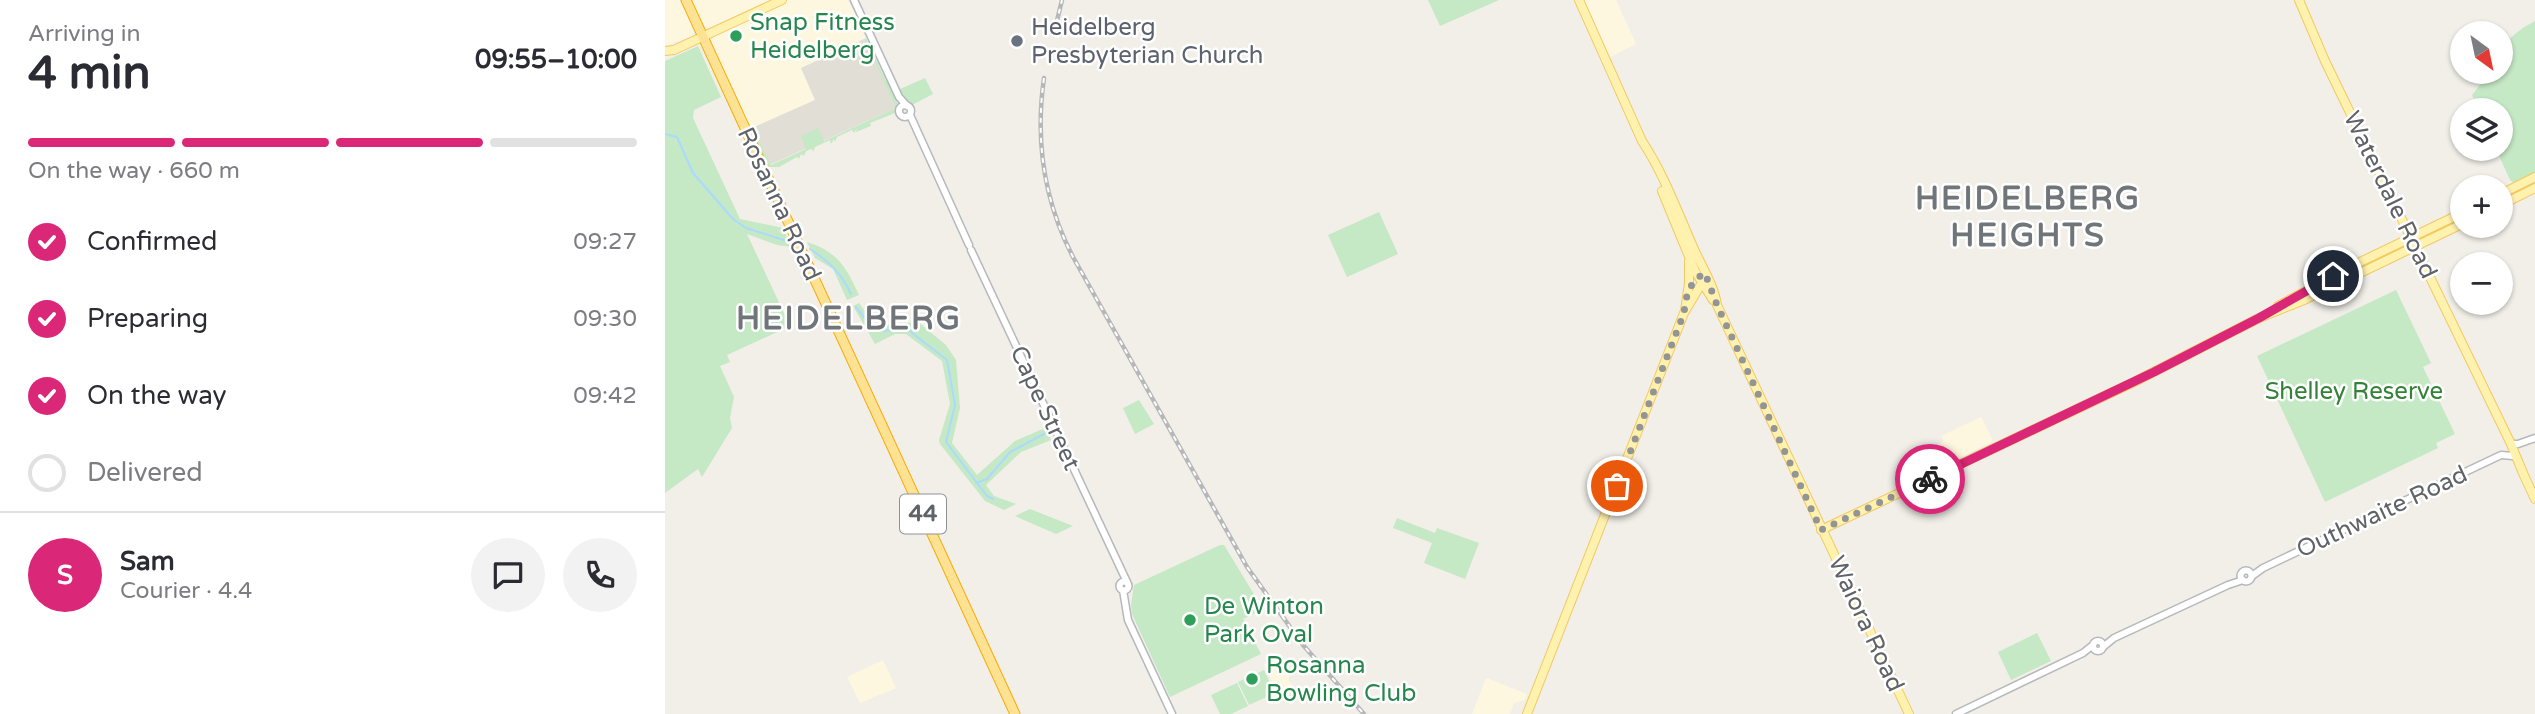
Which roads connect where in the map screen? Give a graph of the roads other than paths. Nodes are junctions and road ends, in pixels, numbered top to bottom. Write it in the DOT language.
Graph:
graph roads {
  1 [pos="685,0"];
  2 [pos="782,0"];
  3 [pos="854,0"];
  4 [pos="1579,0"];
  5 [pos="2299,0"];
  6 [pos="702,37"];
  7 [pos="665,51"];
  8 [pos="899,97"];
  9 [pos="907,106"];
  10 [pos="899,109"];
  11 [pos="908,116"];
  12 [pos="1643,141"];
  13 [pos="2535,177"];
  14 [pos="2513,188"];
  15 [pos="2535,188"];
  16 [pos="2513,199"];
  17 [pos="2450,218"];
  18 [pos="2450,230"];
  19 [pos="2411,237"];
  20 [pos="2416,247"];
  21 [pos="1688,255"];
  22 [pos="1703,276"];
  23 [pos="1692,292"];
  24 [pos="1710,295"];
  25 [pos="1717,305"];
  26 [pos="2259,318"];
  27 [pos="2532,440"];
  28 [pos="2509,444"];
  29 [pos="2501,455"];
  30 [pos="2514,455"];
  31 [pos="2535,499"];
  32 [pos="1821,530"];
  33 [pos="1016,714"];
  34 [pos="1172,714"];
  35 [pos="1527,714"];
  36 [pos="1909,714"];
  37 [pos="1956,714"];
  1 -- 6 [label="highway, 44"];
  2 -- 6 [label="main road"];
  3 -- 8 [label="street"];
  4 -- 12 [label="main road"];
  5 -- 19 [label="main road, Waterdale Road"];
  6 -- 7 [label="main road"];
  6 -- 33 [label="highway, Rosanna Road / 44"];
  8 -- 9 [label="street"];
  8 -- 10 [label="street"];
  9 -- 10 [label="street"];
  9 -- 11 [label="street, Cape Street"];
  10 -- 11 [label="street"];
  11 -- 34 [label="street, Cape Street"];
  12 -- 21 [label="main road"];
  12 -- 22 [label="main road"];
  13 -- 14 [label="main road"];
  15 -- 16 [label="main road"];
  17 -- 19 [label="main road"];
  18 -- 20 [label="main road"];
  19 -- 20 [label="main road, Waterdale Road"];
  19 -- 26 [label="main road"];
  20 -- 26 [label="main road"];
  20 -- 28 [label="main road, Waterdale Road"];
  21 -- 22 [label="main road"];
  21 -- 23 [label="main road"];
  22 -- 23 [label="main road"];
  22 -- 24 [label="main road, Waiora Road"];
  22 -- 25 [label="main road, Waiora Road"];
  23 -- 24 [label="main road"];
  23 -- 35 [label="main road"];
  24 -- 25 [label="main road, Waiora Road"];
  25 -- 32 [label="main road, Waiora Road"];
  26 -- 32 [label="main road"];
  27 -- 28 [label="street"];
  27 -- 30 [label="street"];
  28 -- 29 [label="street"];
  28 -- 30 [label="main road, Waterdale Road"];
  29 -- 30 [label="street"];
  29 -- 37 [label="street, Outhwaite Road"];
  30 -- 31 [label="main road, Waterdale Road"];
  32 -- 36 [label="main road, Waiora Road"];
}
